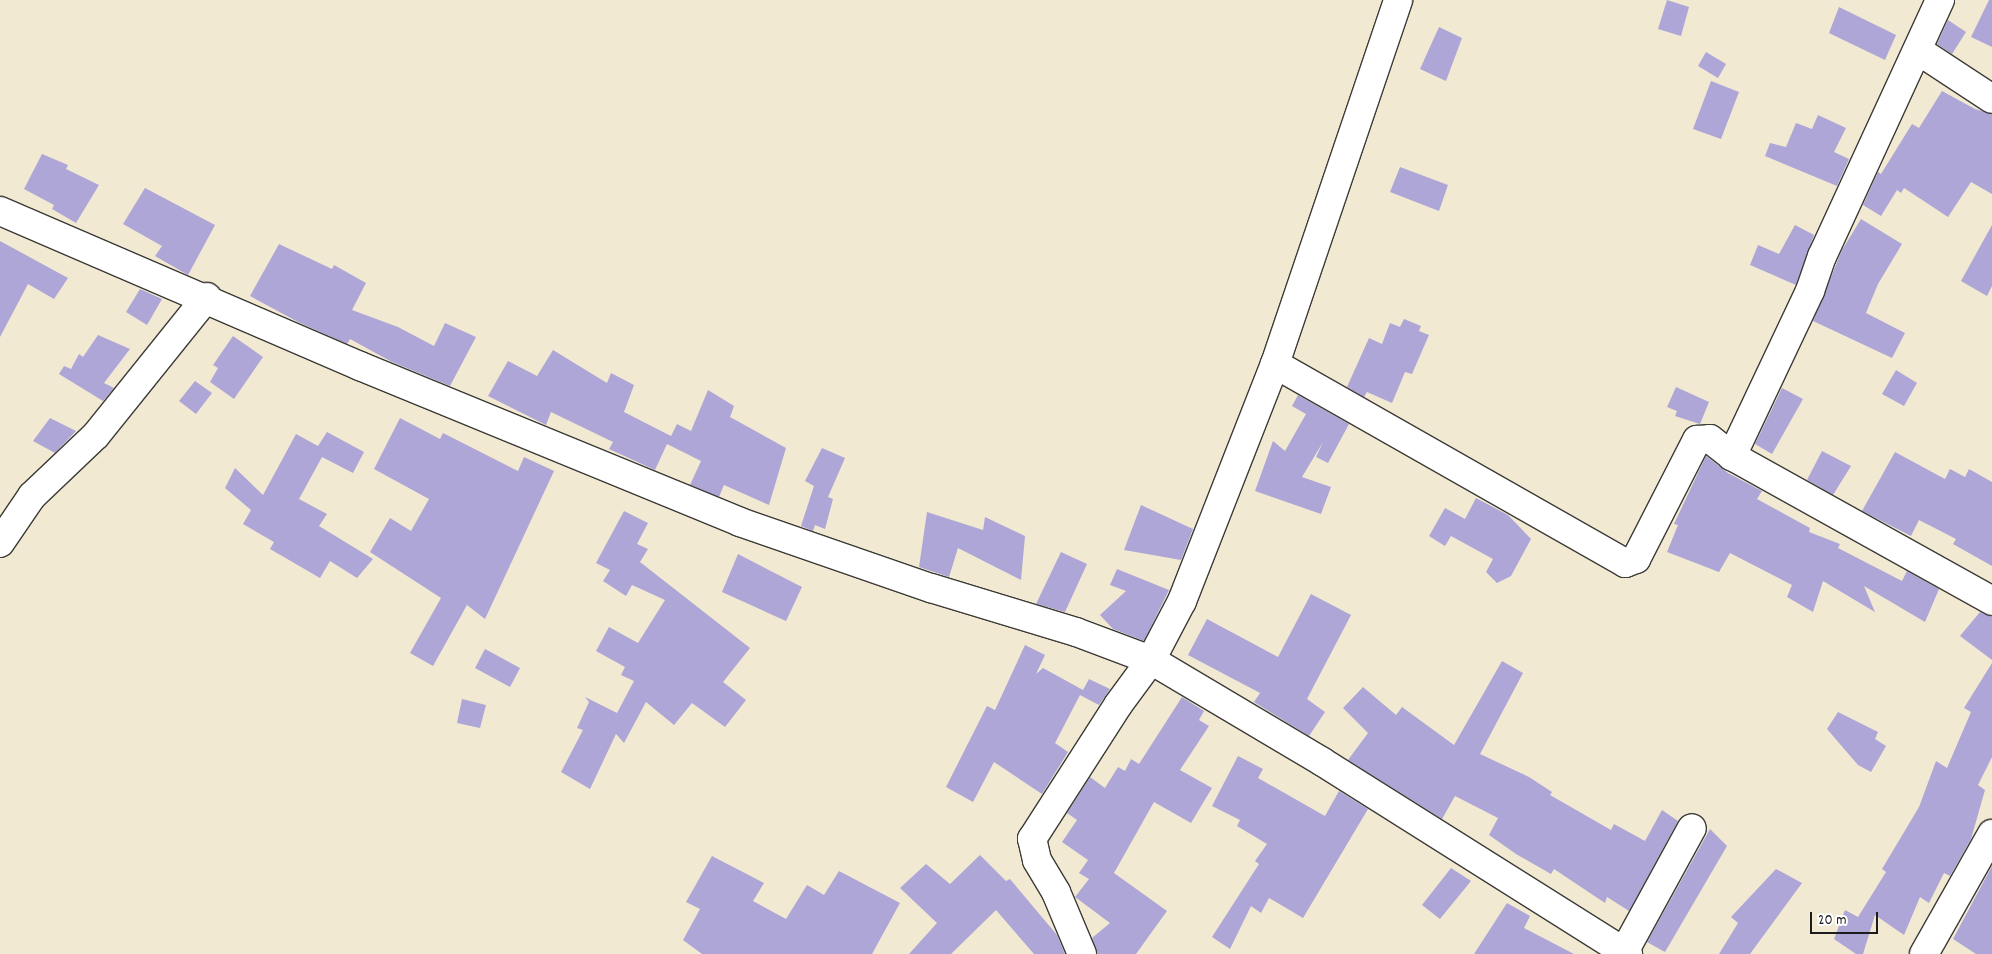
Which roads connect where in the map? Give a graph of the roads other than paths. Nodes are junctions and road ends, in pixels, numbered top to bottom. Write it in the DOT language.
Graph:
graph roads {
  1 [pos="1398,0"];
  2 [pos="1940,0"];
  3 [pos="1918,51"];
  4 [pos="1992,99"];
  5 [pos="0,211"];
  6 [pos="207,298"];
  7 [pos="1275,364"];
  8 [pos="1732,456"];
  9 [pos="0,543"];
  10 [pos="1992,600"];
  11 [pos="1151,660"];
  12 [pos="1692,828"];
  13 [pos="1992,834"];
  14 [pos="1626,953"];
  15 [pos="1082,954"];
  16 [pos="1924,954"];
  1 -- 7 [label="street"];
  2 -- 3 [label="street"];
  3 -- 4 [label="street"];
  3 -- 8 [label="street"];
  5 -- 6 [label="street"];
  6 -- 9 [label="street"];
  6 -- 11 [label="street"];
  7 -- 8 [label="street"];
  7 -- 11 [label="street"];
  8 -- 10 [label="street"];
  11 -- 14 [label="street"];
  11 -- 15 [label="street"];
  12 -- 14 [label="street"];
  13 -- 16 [label="street"];
}
